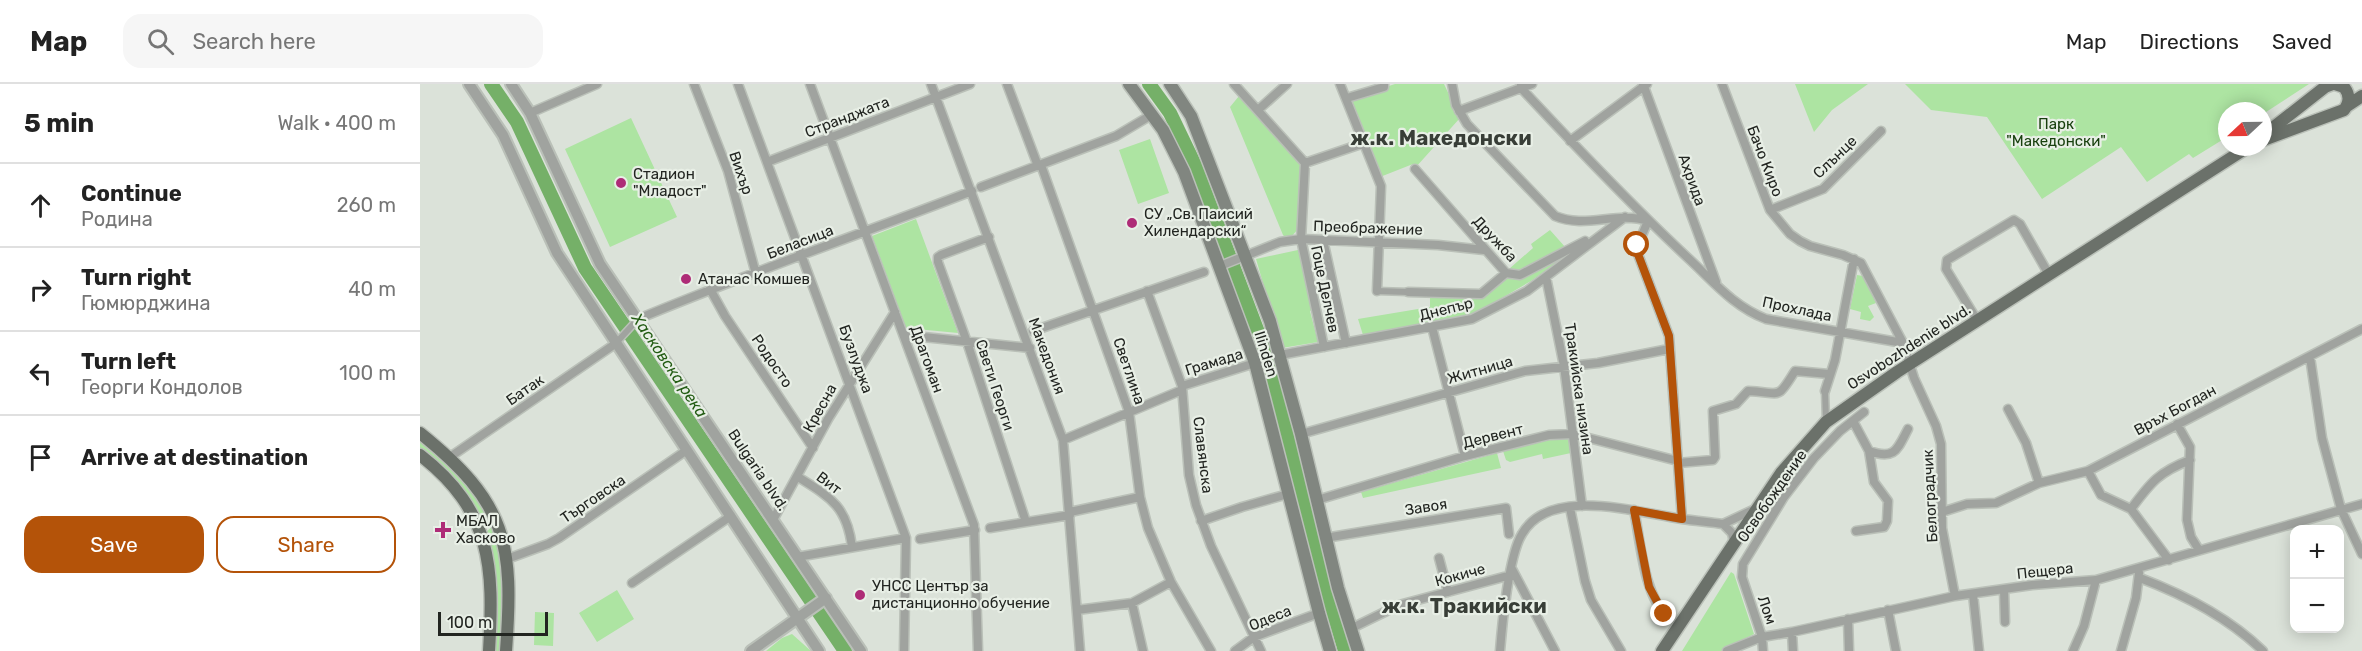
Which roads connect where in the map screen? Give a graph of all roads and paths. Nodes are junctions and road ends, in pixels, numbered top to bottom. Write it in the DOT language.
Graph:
graph roads {
  1 [pos="469,84"];
  2 [pos="511,84"];
  3 [pos="597,84"];
  4 [pos="694,84"];
  5 [pos="738,84"];
  6 [pos="810,84"];
  7 [pos="931,84"];
  8 [pos="970,84"];
  9 [pos="1007,84"];
  10 [pos="1129,84"];
  11 [pos="1170,84"];
  12 [pos="1234,84"];
  13 [pos="1287,84"];
  14 [pos="1340,84"];
  15 [pos="1394,84"];
  16 [pos="1452,84"];
  17 [pos="1532,84"];
  18 [pos="1722,84"];
  19 [pos="1645,85"];
  20 [pos="1384,86"];
  21 [pos="1521,86"];
  22 [pos="2330,86"];
  23 [pos="2362,96"];
  24 [pos="936,97"];
  25 [pos="1347,98"];
  26 [pos="2347,106"];
  27 [pos="1258,110"];
  28 [pos="1460,111"];
  29 [pos="530,113"];
  30 [pos="2335,113"];
  31 [pos="1153,114"];
  32 [pos="1881,131"];
  33 [pos="2272,131"];
  34 [pos="2272,135"];
  35 [pos="830,138"];
  36 [pos="1570,141"];
  37 [pos="1364,143"];
  38 [pos="2233,156"];
  39 [pos="767,162"];
  40 [pos="1305,163"];
  41 [pos="1039,165"];
  42 [pos="1415,169"];
  43 [pos="981,187"];
  44 [pos="972,191"];
  45 [pos="1770,210"];
  46 [pos="1625,217"];
  47 [pos="1648,221"];
  48 [pos="865,232"];
  49 [pos="1604,232"];
  50 [pos="989,237"];
  51 [pos="1301,239"];
  52 [pos="1323,240"];
  53 [pos="1378,241"];
  54 [pos="1484,250"];
  55 [pos="803,256"];
  56 [pos="1242,257"];
  57 [pos="1854,259"];
  58 [pos="1223,265"];
  59 [pos="1204,272"];
  60 [pos="1506,273"];
  61 [pos="2048,273"];
  62 [pos="756,274"];
  63 [pos="1546,277"];
  64 [pos="1717,285"];
  65 [pos="710,289"];
  66 [pos="1147,291"];
  67 [pos="1377,291"];
  68 [pos="1408,292"];
  69 [pos="1093,309"];
  70 [pos="895,312"];
  71 [pos="638,319"];
  72 [pos="1977,321"];
  73 [pos="1432,327"];
  74 [pos="2362,329"];
  75 [pos="1029,332"];
  76 [pos="1840,332"];
  77 [pos="904,334"];
  78 [pos="967,342"];
  79 [pos="1346,343"];
  80 [pos="1903,343"];
  81 [pos="615,344"];
  82 [pos="1324,347"];
  83 [pos="1030,348"];
  84 [pos="1669,349"];
  85 [pos="1280,355"];
  86 [pos="2310,357"];
  87 [pos="1255,363"];
  88 [pos="1909,364"];
  89 [pos="1564,366"];
  90 [pos="1829,374"];
  91 [pos="850,382"];
  92 [pos="1182,388"];
  93 [pos="1826,392"];
  94 [pos="1449,393"];
  95 [pos="2008,409"];
  96 [pos="1129,412"];
  97 [pos="1864,412"];
  98 [pos="1853,421"];
  99 [pos="1826,422"];
  100 [pos="2177,424"];
  101 [pos="1908,429"];
  102 [pos="420,433"];
  103 [pos="1301,434"];
  104 [pos="1573,434"];
  105 [pos="1062,440"];
  106 [pos="813,448"];
  107 [pos="687,450"];
  108 [pos="1869,451"];
  109 [pos="420,455"];
  110 [pos="1465,456"];
  111 [pos="450,457"];
  112 [pos="2190,460"];
  113 [pos="1678,462"];
  114 [pos="2088,471"];
  115 [pos="798,477"];
  116 [pos="2039,483"];
  117 [pos="1288,494"];
  118 [pos="1140,497"];
  119 [pos="1317,500"];
  120 [pos="2362,504"];
  121 [pos="1582,506"];
  122 [pos="490,507"];
  123 [pos="1570,508"];
  124 [pos="2131,508"];
  125 [pos="1756,509"];
  126 [pos="2341,509"];
  127 [pos="1634,510"];
  128 [pos="1942,512"];
  129 [pos="473,514"];
  130 [pos="1070,515"];
  131 [pos="731,516"];
  132 [pos="1682,519"];
  133 [pos="773,520"];
  134 [pos="1026,522"];
  135 [pos="1201,522"];
  136 [pos="1723,524"];
  137 [pos="990,528"];
  138 [pos="975,530"];
  139 [pos="1856,531"];
  140 [pos="1509,534"];
  141 [pos="906,538"];
  142 [pos="1325,538"];
  143 [pos="920,539"];
  144 [pos="1734,542"];
  145 [pos="852,547"];
  146 [pos="2199,550"];
  147 [pos="2362,554"];
  148 [pos="797,556"];
  149 [pos="1439,558"];
  150 [pos="507,559"];
  151 [pos="2169,560"];
  152 [pos="1511,572"];
  153 [pos="2139,574"];
  154 [pos="1742,577"];
  155 [pos="2096,580"];
  156 [pos="1171,582"];
  157 [pos="632,583"];
  158 [pos="2004,589"];
  159 [pos="1448,592"];
  160 [pos="1973,594"];
  161 [pos="1955,596"];
  162 [pos="826,598"];
  163 [pos="1132,603"];
  164 [pos="1077,610"];
  165 [pos="1888,610"];
  166 [pos="1319,613"];
  167 [pos="1668,618"];
  168 [pos="798,619"];
  169 [pos="1848,619"];
  170 [pos="2005,622"];
  171 [pos="1680,623"];
  172 [pos="1350,629"];
  173 [pos="1792,632"];
  174 [pos="1254,637"];
  175 [pos="1762,637"];
  176 [pos="489,651"];
  177 [pos="506,651"];
  178 [pos="751,651"];
  179 [pos="819,651"];
  180 [pos="861,651"];
  181 [pos="904,651"];
  182 [pos="978,651"];
  183 [pos="1080,651"];
  184 [pos="1143,651"];
  185 [pos="1211,651"];
  186 [pos="1234,651"];
  187 [pos="1261,651"];
  188 [pos="1330,651"];
  189 [pos="1358,651"];
  190 [pos="1500,651"];
  191 [pos="1555,651"];
  192 [pos="1621,651"];
  193 [pos="1662,651"];
  194 [pos="1727,651"];
  195 [pos="1763,651"];
  196 [pos="1793,651"];
  197 [pos="1849,651"];
  198 [pos="1896,651"];
  199 [pos="1979,651"];
  200 [pos="2073,651"];
  201 [pos="2121,651"];
  202 [pos="2263,651"];
  1 -- 81 [label="street"];
  2 -- 29 [label="street, Bulgaria blvd."];
  3 -- 29 [label="street"];
  4 -- 62 [label="street, Вихър"];
  5 -- 39 [label="street, Бузлуджа"];
  6 -- 35 [label="street, Драгоман"];
  7 -- 24 [label="street, Македония"];
  8 -- 24 [label="street, Странджата"];
  9 -- 41 [label="street, Светлина"];
  10 -- 31 [label="main road, Ilinden"];
  11 -- 56 [label="main road, Ilinden"];
  12 -- 27 [label="street"];
  13 -- 27 [label="street"];
  14 -- 25 [label="street"];
  15 -- 20 [label="street"];
  16 -- 28 [label="street"];
  17 -- 21 [label="street"];
  18 -- 45 [label="street, Бачо Киро"];
  19 -- 36 [label="street"];
  19 -- 64 [label="street, Ахрида"];
  20 -- 25 [label="street"];
  21 -- 28 [label="street"];
  21 -- 36 [label="street, Прохлада"];
  22 -- 26 [label="main road"];
  22 -- 30 [label="main road"];
  22 -- 33 [label="main road"];
  23 -- 26 [label="main road"];
  24 -- 35 [label="street, Странджата"];
  24 -- 44 [label="street, Македония"];
  25 -- 37 [label="street"];
  26 -- 30 [label="main road"];
  27 -- 40 [label="street"];
  28 -- 46 [label="street"];
  29 -- 71 [label="street, Bulgaria blvd."];
  30 -- 34 [label="main road"];
  31 -- 41 [label="street"];
  31 -- 58 [label="main road, Ilinden"];
  32 -- 45 [label="street, Слънце"];
  35 -- 39 [label="street, Странджата"];
  35 -- 48 [label="street, Драгоман"];
  36 -- 47 [label="street, Прохлада"];
  37 -- 40 [label="street"];
  37 -- 53 [label="street"];
  38 -- 61 [label="main road, Osvobozhdenie blvd."];
  39 -- 55 [label="street, Бузлуджа"];
  40 -- 51 [label="street, Гоце Делчев"];
  41 -- 43 [label="street"];
  41 -- 69 [label="street, Светлина"];
  42 -- 54 [label="street, Дружба"];
  43 -- 44 [label="street"];
  44 -- 48 [label="street, Беласица"];
  44 -- 50 [label="street, Македония"];
  45 -- 57 [label="street, Бачо Киро"];
  46 -- 47 [label="street"];
  46 -- 49 [label="street, Днепър"];
  47 -- 64 [label="street, Прохлада"];
  47 -- 84 [label="street"];
  48 -- 55 [label="street, Беласица"];
  48 -- 70 [label="street, Драгоман"];
  49 -- 60 [label="street, Дружба"];
  49 -- 63 [label="street, Днепър"];
  50 -- 75 [label="street, Македония"];
  50 -- 78 [label="street, Свети Георги"];
  51 -- 52 [label="street, Преображение"];
  51 -- 56 [label="street, Преображение"];
  51 -- 82 [label="street, Гоце Делчев"];
  52 -- 53 [label="street, Преображение"];
  52 -- 79 [label="street"];
  53 -- 54 [label="street, Преображение"];
  53 -- 67 [label="street"];
  54 -- 60 [label="street, Дружба"];
  55 -- 62 [label="street, Беласица"];
  55 -- 91 [label="street, Бузлуджа"];
  56 -- 58 [label="street, Преображение"];
  56 -- 85 [label="main road, Ilinden"];
  57 -- 76 [label="street"];
  57 -- 80 [label="street"];
  58 -- 59 [label="street"];
  58 -- 87 [label="main road, Ilinden"];
  59 -- 66 [label="street"];
  60 -- 68 [label="street, Днепър"];
  61 -- 72 [label="main road, Osvobozhdenie blvd."];
  61 -- 72 [label="street"];
  62 -- 65 [label="street, Беласица"];
  63 -- 73 [label="street, Днепър"];
  63 -- 89 [label="street, Тракийска низина"];
  64 -- 76 [label="street, Прохлада"];
  65 -- 71 [label="street, Беласица"];
  65 -- 106 [label="street, Родосто"];
  66 -- 69 [label="street"];
  66 -- 92 [label="street, Славянска"];
  67 -- 68 [label="street"];
  69 -- 75 [label="street"];
  69 -- 96 [label="street, Светлина"];
  70 -- 77 [label="street, Драгоман"];
  70 -- 91 [label="street, Кресна"];
  71 -- 81 [label="street"];
  71 -- 133 [label="street, Bulgaria blvd."];
  72 -- 88 [label="main road, Osvobozhdenie blvd."];
  73 -- 79 [label="street, Днепър"];
  73 -- 94 [label="street"];
  74 -- 86 [label="street, Връх Богдан"];
  75 -- 83 [label="street, Македония"];
  76 -- 80 [label="street, Прохлада"];
  76 -- 90 [label="street"];
  77 -- 78 [label="street"];
  77 -- 138 [label="street, Драгоман"];
  78 -- 83 [label="street"];
  78 -- 134 [label="street, Свети Георги"];
  79 -- 82 [label="street, Днепър"];
  80 -- 88 [label="street"];
  81 -- 107 [label="street"];
  81 -- 111 [label="street, Батак"];
  82 -- 85 [label="street, Днепър"];
  83 -- 105 [label="street, Македония"];
  84 -- 89 [label="street, Житница"];
  84 -- 113 [label="street"];
  85 -- 103 [label="main road, Ilinden"];
  86 -- 100 [label="street, Връх Богдан"];
  86 -- 126 [label="street"];
  87 -- 92 [label="street, Грамада"];
  87 -- 117 [label="main road, Ilinden"];
  88 -- 99 [label="main road, Osvobozhdenie blvd."];
  88 -- 128 [label="street, Белоградчик"];
  89 -- 94 [label="street, Житница"];
  89 -- 104 [label="street, Тракийска низина"];
  90 -- 93 [label="street"];
  90 -- 113 [label="street, Дервент"];
  91 -- 106 [label="street, Кресна"];
  91 -- 141 [label="street, Бузлуджа"];
  92 -- 96 [label="street, Грамада"];
  92 -- 135 [label="street, Славянска"];
  93 -- 99 [label="street"];
  94 -- 103 [label="street, Житница"];
  94 -- 110 [label="street"];
  95 -- 116 [label="street"];
  96 -- 105 [label="street, Грамада"];
  96 -- 118 [label="street, Светлина"];
  97 -- 98 [label="street, Освобождение"];
  98 -- 108 [label="street"];
  98 -- 154 [label="street, Освобождение"];
  99 -- 125 [label="main road, Osvobozhdenie blvd."];
  100 -- 112 [label="street"];
  100 -- 114 [label="street, Връх Богдан"];
  101 -- 108 [label="street"];
  102 -- 111 [label="main road"];
  103 -- 119 [label="main road, Ilinden"];
  104 -- 110 [label="street, Дервент"];
  104 -- 113 [label="street, Дервент"];
  104 -- 121 [label="street, Тракийска низина"];
  105 -- 130 [label="street, Македония"];
  106 -- 115 [label="street, Кресна"];
  107 -- 131 [label="street"];
  107 -- 150 [label="street, Търговска"];
  108 -- 139 [label="street"];
  109 -- 129 [label="main road"];
  110 -- 119 [label="street, Дервент"];
  111 -- 122 [label="main road"];
  112 -- 124 [label="street"];
  112 -- 146 [label="street"];
  113 -- 132 [label="street"];
  114 -- 116 [label="street, Връх Богдан"];
  114 -- 124 [label="street"];
  115 -- 133 [label="street, Кресна"];
  115 -- 145 [label="street, Вит"];
  116 -- 128 [label="street, Връх Богдан"];
  117 -- 135 [label="street"];
  117 -- 166 [label="main road, Ilinden"];
  118 -- 130 [label="street"];
  118 -- 156 [label="street, Светлина"];
  119 -- 142 [label="main road, Ilinden"];
  120 -- 126 [label="street, Пещера"];
  121 -- 123 [label="street"];
  121 -- 127 [label="street"];
  122 -- 129 [label="main road"];
  122 -- 150 [label="main road"];
  123 -- 152 [label="street"];
  123 -- 192 [label="street"];
  124 -- 151 [label="street"];
  125 -- 136 [label="street"];
  125 -- 144 [label="main road, Osvobozhdenie blvd."];
  126 -- 146 [label="street, Пещера"];
  126 -- 147 [label="street"];
  127 -- 132 [label="street"];
  127 -- 167 [label="street"];
  128 -- 161 [label="street, Белоградчик"];
  129 -- 176 [label="main road"];
  130 -- 134 [label="street"];
  130 -- 164 [label="street, Македония"];
  131 -- 157 [label="street"];
  131 -- 168 [label="street"];
  132 -- 136 [label="street"];
  133 -- 148 [label="street, Bulgaria blvd."];
  134 -- 137 [label="street"];
  135 -- 174 [label="street, Славянска"];
  136 -- 144 [label="street"];
  138 -- 143 [label="street"];
  138 -- 182 [label="street, Драгоман"];
  140 -- 142 [label="street, Завоя"];
  141 -- 145 [label="street"];
  141 -- 181 [label="street, Бузлуджа"];
  142 -- 172 [label="main road, Ilinden"];
  144 -- 171 [label="main road, Osvobozhdenie blvd."];
  145 -- 148 [label="street"];
  146 -- 151 [label="street, Пещера"];
  148 -- 162 [label="street, Bulgaria blvd."];
  149 -- 159 [label="street"];
  150 -- 177 [label="main road"];
  151 -- 153 [label="street, Пещера"];
  152 -- 159 [label="street, Кокиче"];
  152 -- 190 [label="street"];
  152 -- 191 [label="street"];
  153 -- 155 [label="street, Пещера"];
  153 -- 201 [label="street"];
  153 -- 202 [label="street"];
  154 -- 175 [label="street, Лом"];
  155 -- 158 [label="street, Пещера"];
  155 -- 200 [label="street"];
  156 -- 163 [label="street"];
  156 -- 185 [label="street, Светлина"];
  158 -- 160 [label="street, Пещера"];
  158 -- 170 [label="street"];
  159 -- 172 [label="street, Кокиче"];
  160 -- 161 [label="street, Пещера"];
  160 -- 199 [label="street"];
  161 -- 165 [label="street, Пещера"];
  162 -- 168 [label="street"];
  162 -- 180 [label="street, Bulgaria blvd."];
  163 -- 164 [label="street"];
  163 -- 184 [label="street"];
  164 -- 183 [label="street, Македония"];
  165 -- 169 [label="street, Пещера"];
  165 -- 198 [label="street"];
  166 -- 174 [label="street, Одеса"];
  166 -- 188 [label="main road, Ilinden"];
  167 -- 171 [label="street"];
  168 -- 178 [label="street"];
  168 -- 179 [label="street"];
  169 -- 173 [label="street, Пещера"];
  169 -- 197 [label="street"];
  171 -- 193 [label="main road, Osvobozhdenie blvd."];
  172 -- 189 [label="main road, Ilinden"];
  173 -- 175 [label="street, Пещера"];
  173 -- 196 [label="street"];
  174 -- 186 [label="street, Одеса"];
  174 -- 187 [label="street, Славянска"];
  175 -- 194 [label="street, Пещера"];
  175 -- 195 [label="street, Лом"];
}
